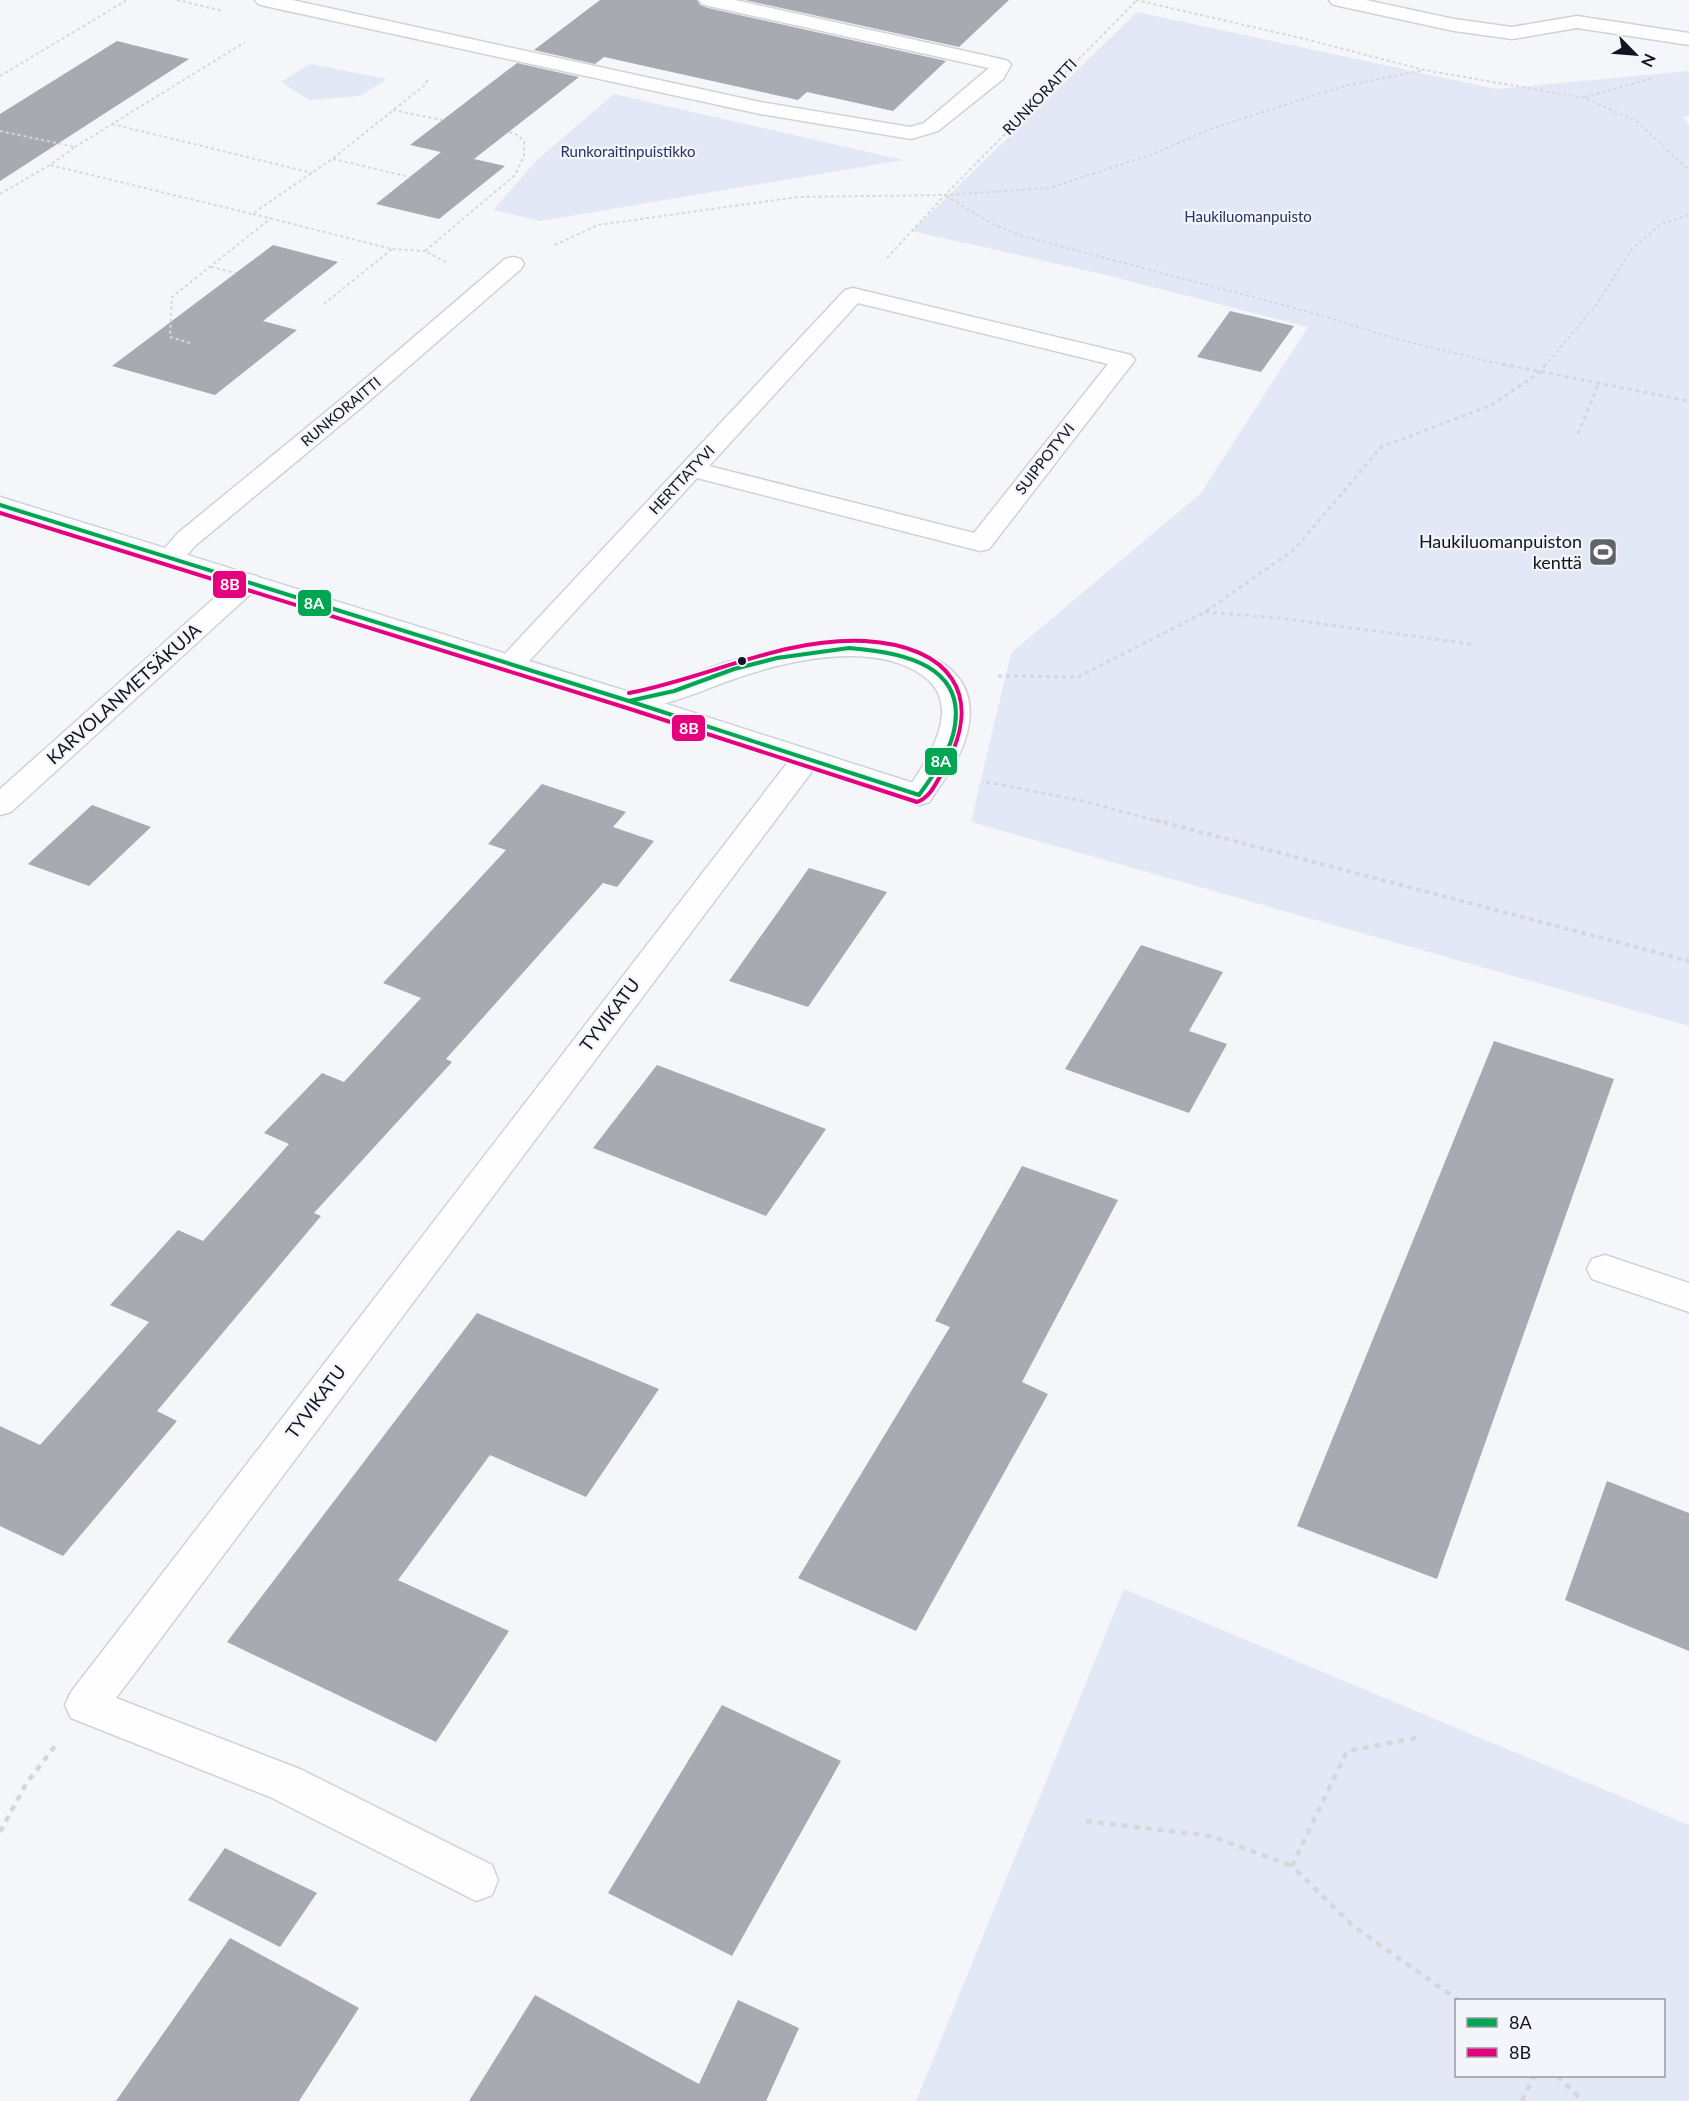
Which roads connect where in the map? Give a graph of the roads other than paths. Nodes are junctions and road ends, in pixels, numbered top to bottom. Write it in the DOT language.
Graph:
graph roads {
  1 [pos="265,0"];
  2 [pos="709,0"];
  3 [pos="1339,0"];
  4 [pos="1689,39"];
  5 [pos="513,264"];
  6 [pos="853,296"];
  7 [pos="692,468"];
  8 [pos="0,505"];
  9 [pos="169,558"];
  10 [pos="248,582"];
  11 [pos="511,664"];
  12 [pos="629,701"];
  13 [pos="806,759"];
  14 [pos="0,805"];
  15 [pos="1605,1269"];
  16 [pos="1689,1299"];
  17 [pos="476,1880"];
  1 -- 2 [label="street"];
  3 -- 4 [label="street"];
  5 -- 9 [label="street, RUNKORAITTI"];
  6 -- 7 [label="street, HERTTATYVI"];
  6 -- 7 [label="street, SUIPPOTYVI"];
  7 -- 11 [label="street, HERTTATYVI"];
  8 -- 9 [label="street"];
  9 -- 10 [label="street"];
  10 -- 11 [label="street"];
  10 -- 14 [label="street, KARVOLANMETSÄKUJA"];
  11 -- 12 [label="street"];
  12 -- 13 [label="street"];
  12 -- 13 [label="street"];
  13 -- 17 [label="street, TYVIKATU"];
  15 -- 16 [label="street"];
}
